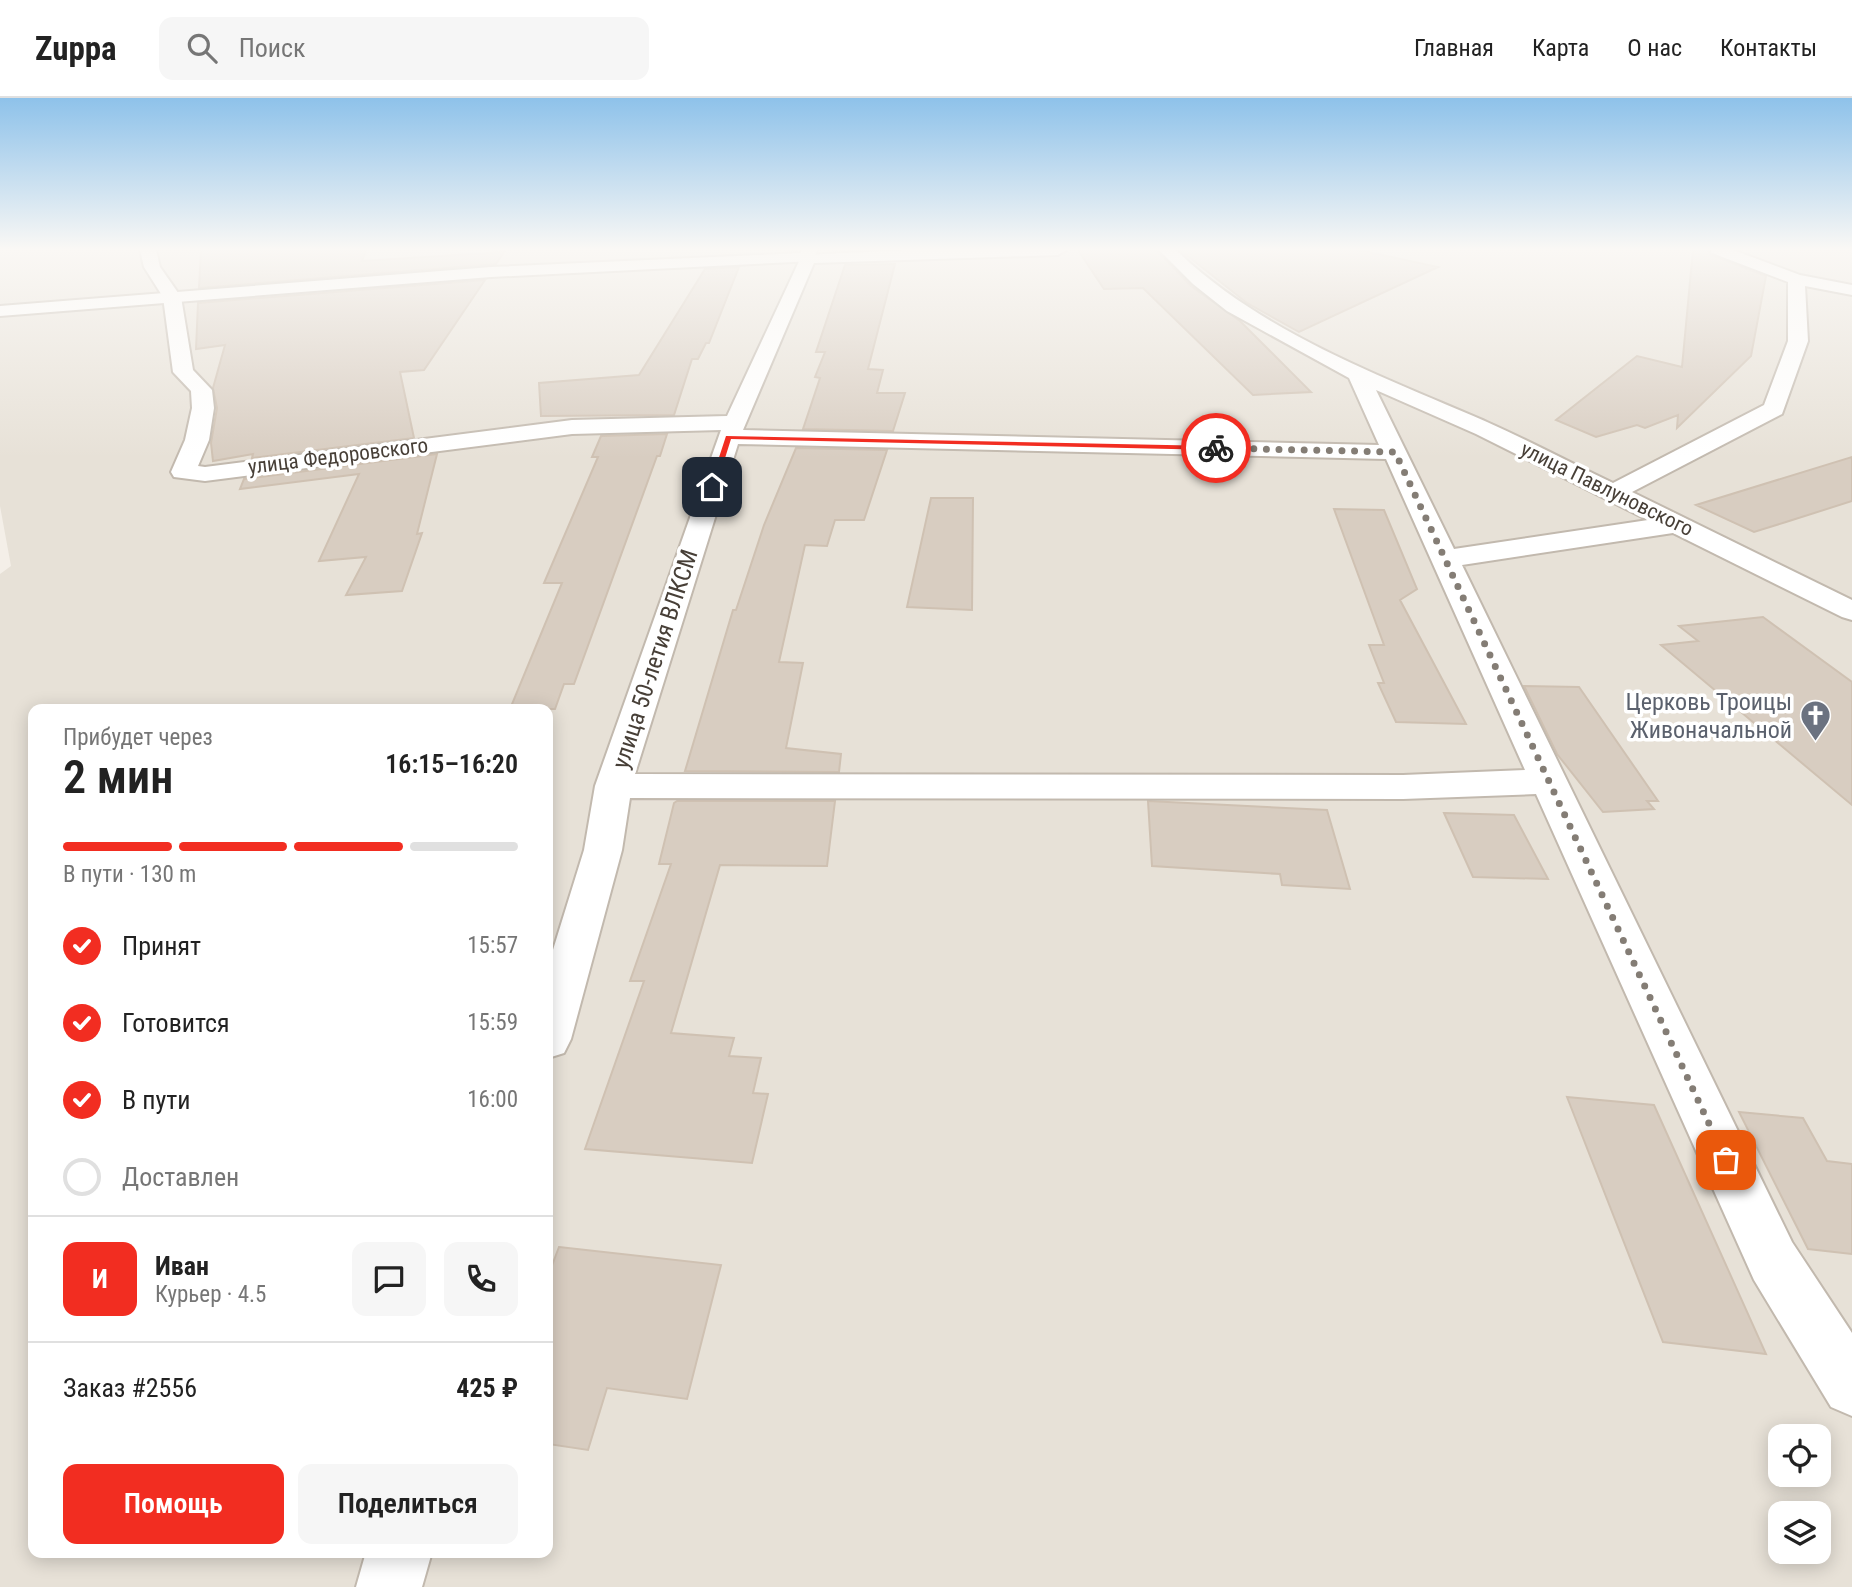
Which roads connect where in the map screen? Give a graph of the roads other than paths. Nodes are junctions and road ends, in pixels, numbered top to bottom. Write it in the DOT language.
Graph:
graph roads {
  1 [pos="175,319"];
  2 [pos="780,319"];
  3 [pos="1254,319"];
  4 [pos="1797,319"];
  5 [pos="1358,374"];
  6 [pos="731,430"];
  7 [pos="1395,452"];
  8 [pos="1614,492"];
  9 [pos="1677,524"];
  10 [pos="1445,559"];
  11 [pos="1852,611"];
  12 [pos="1549,780"];
  13 [pos="613,786"];
  14 [pos="553,1022"];
  15 [pos="1852,1386"];
  16 [pos="397,1558"];
  17 [pos="389,1587"];
  1 -- 6 [label="street, улица Федоровского"];
  2 -- 6 [label="street, улица 50-летия ВЛКСМ"];
  3 -- 5 [label="street, улица Павлуновского"];
  4 -- 8 [label="street"];
  5 -- 7 [label="street"];
  5 -- 8 [label="street, улица Павлуновского"];
  6 -- 7 [label="street"];
  6 -- 13 [label="street, улица 50-летия ВЛКСМ"];
  7 -- 10 [label="street"];
  8 -- 9 [label="street, улица Павлуновского"];
  9 -- 10 [label="street"];
  9 -- 11 [label="street, улица Павлуновского"];
  10 -- 12 [label="street"];
  12 -- 13 [label="street"];
  12 -- 15 [label="street"];
  13 -- 14 [label="street, улица 50-летия ВЛКСМ"];
  16 -- 17 [label="street"];
}
